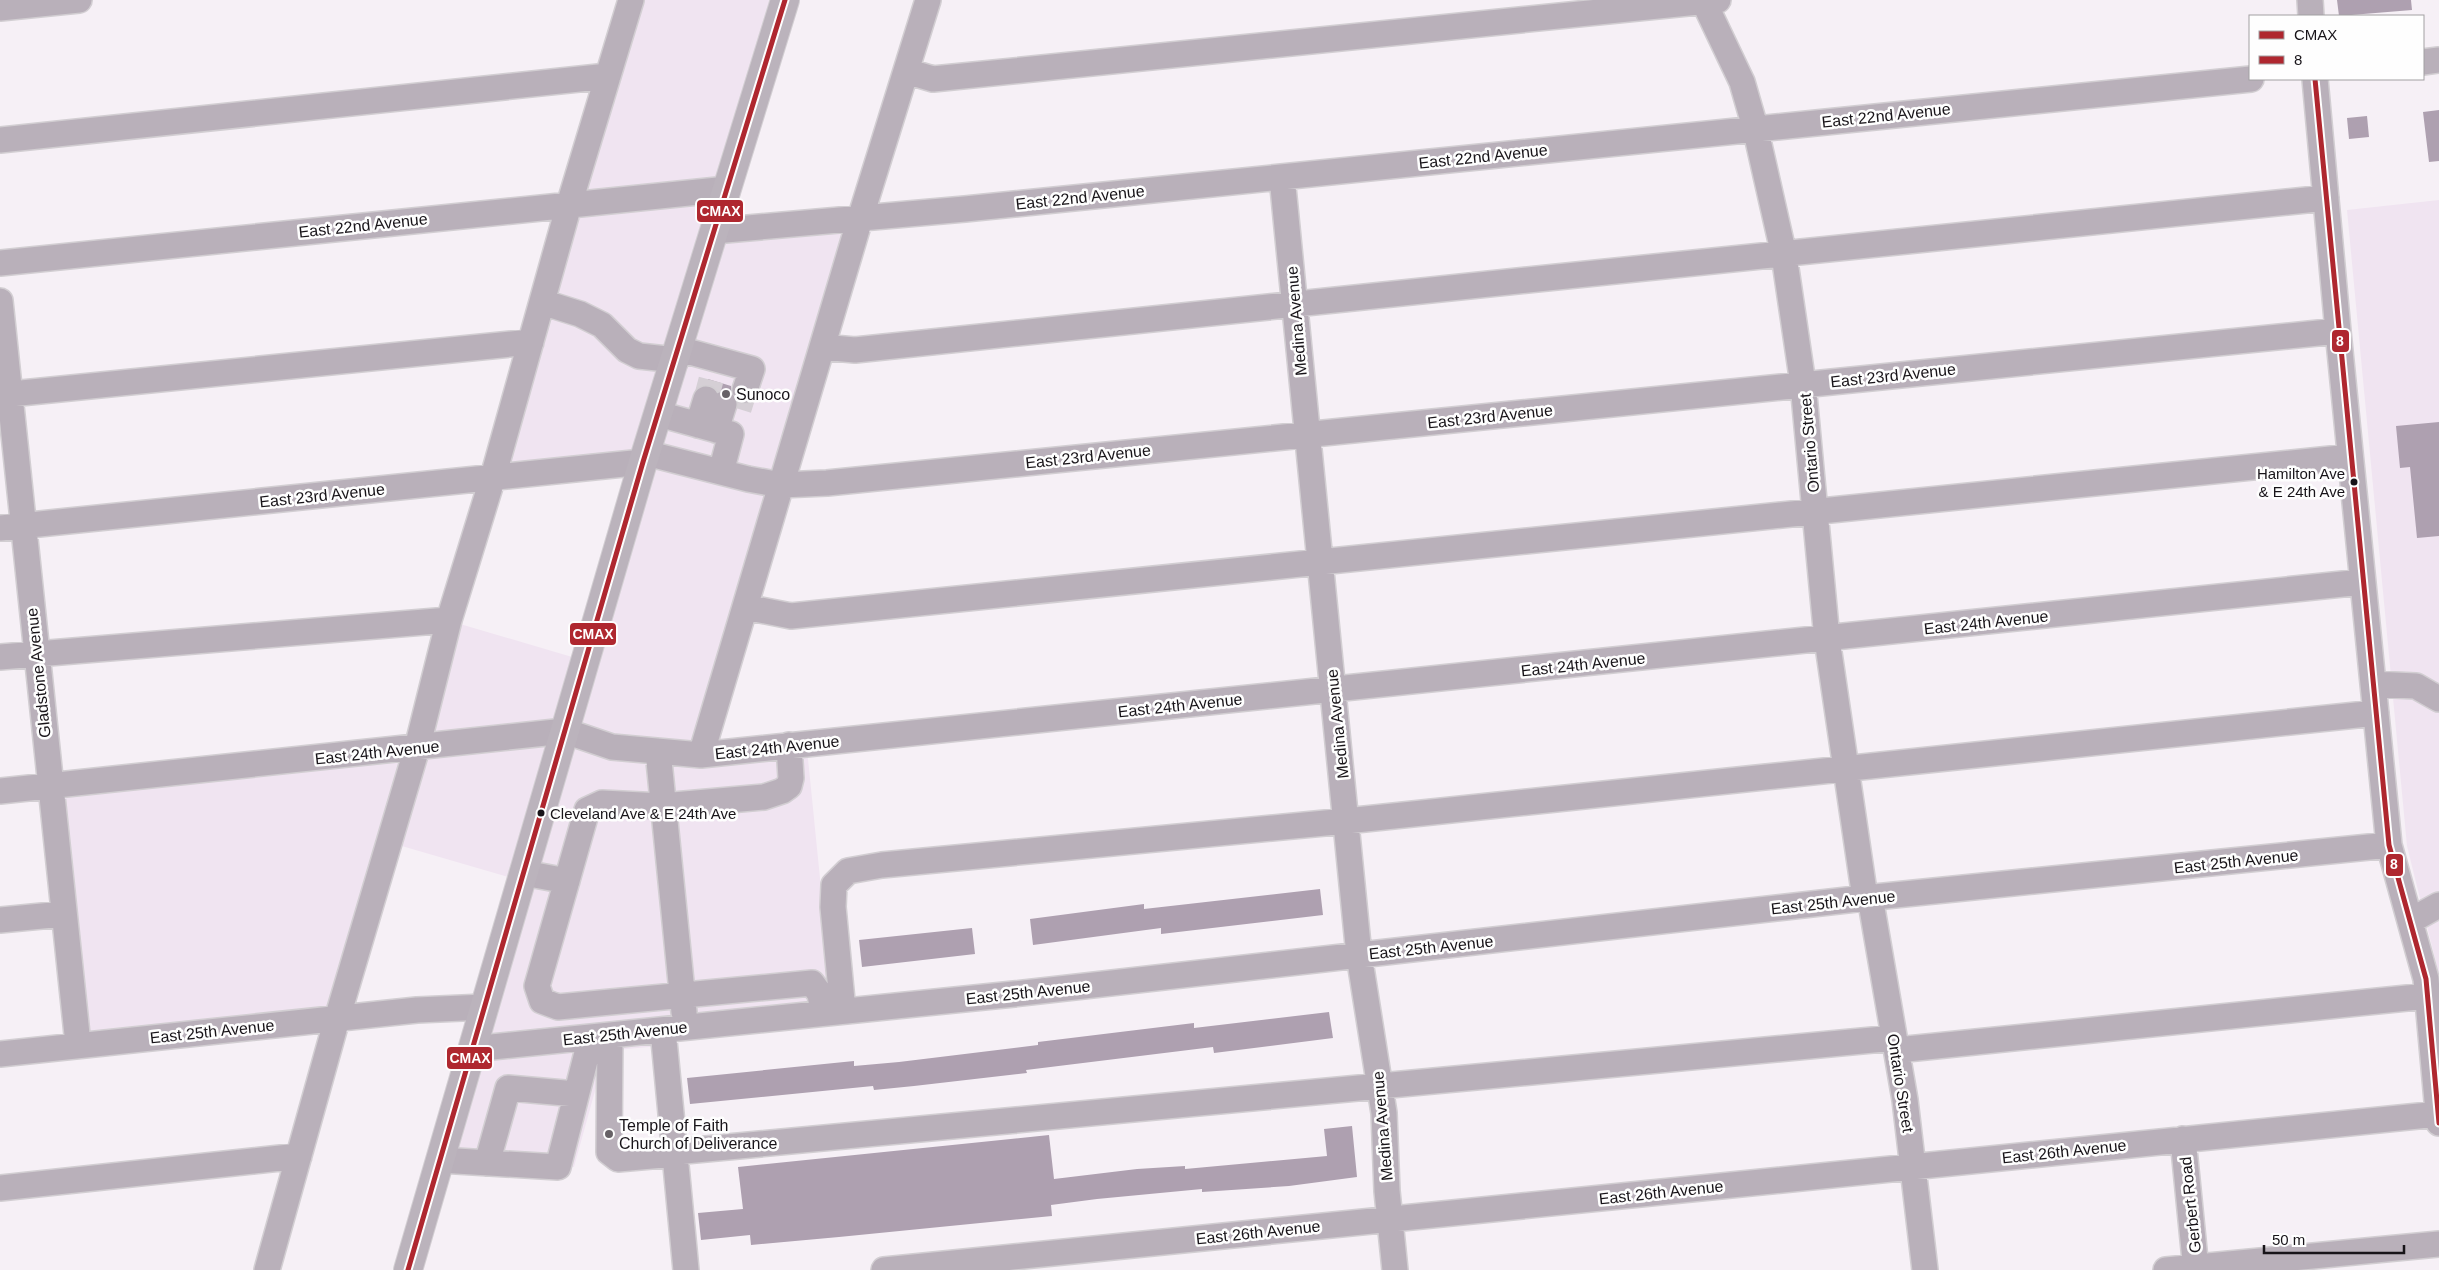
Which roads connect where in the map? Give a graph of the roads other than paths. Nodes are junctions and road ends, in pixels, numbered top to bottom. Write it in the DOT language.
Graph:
graph roads {
  1 [pos="79,0"];
  2 [pos="631,0"];
  3 [pos="785,0"];
  4 [pos="928,0"];
  5 [pos="1708,0"];
  6 [pos="2310,0"];
  7 [pos="0,8"];
  8 [pos="2311,15"];
  9 [pos="2439,60"];
  10 [pos="2424,62"];
  11 [pos="906,71"];
  12 [pos="608,76"];
  13 [pos="2249,79"];
  14 [pos="2315,80"];
  15 [pos="1755,128"];
  16 [pos="0,140"];
  17 [pos="1282,176"];
  18 [pos="727,191"];
  19 [pos="2326,198"];
  20 [pos="569,205"];
  21 [pos="860,219"];
  22 [pos="714,231"];
  23 [pos="1784,255"];
  24 [pos="0,263"];
  25 [pos="0,301"];
  26 [pos="542,302"];
  27 [pos="1295,302"];
  28 [pos="2338,331"];
  29 [pos="531,342"];
  30 [pos="822,347"];
  31 [pos="678,354"];
  32 [pos="1803,384"];
  33 [pos="726,386"];
  34 [pos="5,394"];
  35 [pos="659,414"];
  36 [pos="715,430"];
  37 [pos="1307,433"];
  38 [pos="2350,457"];
  39 [pos="645,458"];
  40 [pos="721,472"];
  41 [pos="493,477"];
  42 [pos="781,485"];
  43 [pos="1815,511"];
  44 [pos="11,527"];
  45 [pos="1320,562"];
  46 [pos="2362,582"];
  47 [pos="745,607"];
  48 [pos="449,620"];
  49 [pos="1828,639"];
  50 [pos="36,654"];
  51 [pos="0,657"];
  52 [pos="2373,684"];
  53 [pos="1334,689"];
  54 [pos="2439,699"];
  55 [pos="2376,713"];
  56 [pos="565,731"];
  57 [pos="789,746"];
  58 [pos="417,748"];
  59 [pos="658,751"];
  60 [pos="701,755"];
  61 [pos="1846,769"];
  62 [pos="49,786"];
  63 [pos="0,791"];
  64 [pos="662,806"];
  65 [pos="1346,820"];
  66 [pos="2389,845"];
  67 [pos="524,873"];
  68 [pos="567,880"];
  69 [pos="1868,898"];
  70 [pos="2439,904"];
  71 [pos="63,914"];
  72 [pos="0,920"];
  73 [pos="2410,921"];
  74 [pos="1359,955"];
  75 [pos="682,995"];
  76 [pos="2427,996"];
  77 [pos="484,1008"];
  78 [pos="833,1012"];
  79 [pos="337,1019"];
  80 [pos="674,1029"];
  81 [pos="601,1036"];
  82 [pos="78,1044"];
  83 [pos="1895,1044"];
  84 [pos="472,1049"];
  85 [pos="0,1054"];
  86 [pos="1380,1085"];
  87 [pos="576,1094"];
  88 [pos="2439,1117"];
  89 [pos="2183,1139"];
  90 [pos="674,1153"];
  91 [pos="299,1156"];
  92 [pos="440,1160"];
  93 [pos="487,1163"];
  94 [pos="1914,1166"];
  95 [pos="0,1188"];
  96 [pos="1390,1219"];
  97 [pos="2439,1244"];
  98 [pos="2196,1268"];
  99 [pos="267,1270"];
  100 [pos="408,1270"];
  101 [pos="686,1270"];
  102 [pos="884,1270"];
  103 [pos="1395,1270"];
  104 [pos="1925,1270"];
  105 [pos="2166,1270"];
  1 -- 7 [label="street"];
  2 -- 12 [label="street"];
  3 -- 18 [label="main road"];
  4 -- 11 [label="street"];
  5 -- 11 [label="street"];
  5 -- 15 [label="street, Ontario Street"];
  6 -- 8 [label="street"];
  9 -- 10 [label="street"];
  11 -- 21 [label="street"];
  12 -- 16 [label="street"];
  12 -- 20 [label="street"];
  13 -- 15 [label="street, East 22nd Avenue"];
  14 -- 19 [label="street"];
  15 -- 17 [label="street, East 22nd Avenue"];
  15 -- 23 [label="street, Ontario Street"];
  17 -- 21 [label="street, East 22nd Avenue"];
  17 -- 27 [label="street, Medina Avenue"];
  18 -- 20 [label="street, East 22nd Avenue"];
  18 -- 22 [label="main road"];
  19 -- 23 [label="street"];
  19 -- 28 [label="street"];
  20 -- 24 [label="street, East 22nd Avenue"];
  20 -- 26 [label="street"];
  21 -- 22 [label="street, East 22nd Avenue"];
  21 -- 30 [label="street"];
  22 -- 31 [label="main road"];
  23 -- 27 [label="street"];
  23 -- 32 [label="street, Ontario Street"];
  25 -- 34 [label="street, Gladstone Avenue"];
  26 -- 29 [label="street"];
  26 -- 31 [label="street"];
  27 -- 30 [label="street"];
  27 -- 37 [label="street, Medina Avenue"];
  28 -- 32 [label="street, East 23rd Avenue"];
  28 -- 38 [label="street"];
  29 -- 34 [label="street"];
  29 -- 41 [label="street"];
  30 -- 42 [label="street"];
  31 -- 33 [label="street"];
  31 -- 35 [label="main road"];
  32 -- 37 [label="street, East 23rd Avenue"];
  32 -- 43 [label="street, Ontario Street"];
  33 -- 36 [label="street"];
  33 -- 36 [label="street"];
  34 -- 44 [label="street, Gladstone Avenue"];
  35 -- 36 [label="street"];
  35 -- 39 [label="main road"];
  36 -- 40 [label="street"];
  37 -- 42 [label="street, East 23rd Avenue"];
  37 -- 45 [label="street, Medina Avenue"];
  38 -- 43 [label="street"];
  38 -- 46 [label="street"];
  39 -- 40 [label="street, East 23rd Avenue"];
  39 -- 41 [label="street, East 23rd Avenue"];
  39 -- 56 [label="main road"];
  40 -- 42 [label="street, East 23rd Avenue"];
  41 -- 44 [label="street, East 23rd Avenue"];
  41 -- 48 [label="street"];
  42 -- 47 [label="street"];
  43 -- 45 [label="street"];
  43 -- 49 [label="street, Ontario Street"];
  44 -- 50 [label="street, Gladstone Avenue"];
  45 -- 47 [label="street"];
  45 -- 53 [label="street, Medina Avenue"];
  46 -- 49 [label="street, East 24th Avenue"];
  46 -- 52 [label="street"];
  47 -- 60 [label="street"];
  48 -- 50 [label="street"];
  48 -- 58 [label="street"];
  49 -- 53 [label="street, East 24th Avenue"];
  49 -- 61 [label="street, Ontario Street"];
  50 -- 51 [label="street"];
  50 -- 62 [label="street, Gladstone Avenue"];
  52 -- 54 [label="street"];
  52 -- 55 [label="street"];
  53 -- 57 [label="street, East 24th Avenue"];
  53 -- 65 [label="street, Medina Avenue"];
  55 -- 61 [label="street"];
  55 -- 66 [label="street"];
  56 -- 58 [label="street, East 24th Avenue"];
  56 -- 59 [label="street, East 24th Avenue"];
  56 -- 67 [label="main road"];
  57 -- 60 [label="street, East 24th Avenue"];
  57 -- 64 [label="street"];
  58 -- 62 [label="street, East 24th Avenue"];
  58 -- 79 [label="street"];
  59 -- 60 [label="street, East 24th Avenue"];
  59 -- 64 [label="street"];
  61 -- 65 [label="street"];
  61 -- 69 [label="street, Ontario Street"];
  62 -- 63 [label="street, East 24th Avenue"];
  62 -- 71 [label="street, Gladstone Avenue"];
  64 -- 68 [label="street"];
  64 -- 75 [label="street"];
  65 -- 74 [label="street, Medina Avenue"];
  65 -- 78 [label="street"];
  66 -- 69 [label="street, East 25th Avenue"];
  66 -- 73 [label="street"];
  67 -- 68 [label="street"];
  67 -- 77 [label="main road"];
  68 -- 75 [label="street"];
  69 -- 74 [label="street, East 25th Avenue"];
  69 -- 83 [label="street, Ontario Street"];
  70 -- 73 [label="street"];
  71 -- 72 [label="street"];
  71 -- 82 [label="street, Gladstone Avenue"];
  73 -- 76 [label="street"];
  74 -- 78 [label="street, East 25th Avenue"];
  74 -- 86 [label="street, Medina Avenue"];
  75 -- 78 [label="street"];
  75 -- 80 [label="street"];
  76 -- 83 [label="street"];
  76 -- 88 [label="street"];
  77 -- 79 [label="street, East 25th Avenue"];
  77 -- 84 [label="main road"];
  78 -- 80 [label="street, East 25th Avenue"];
  79 -- 82 [label="street, East 25th Avenue"];
  79 -- 91 [label="street"];
  80 -- 81 [label="street, East 25th Avenue"];
  80 -- 90 [label="street"];
  81 -- 84 [label="street, East 25th Avenue"];
  81 -- 87 [label="street"];
  81 -- 90 [label="street"];
  82 -- 85 [label="street, East 25th Avenue"];
  83 -- 86 [label="street"];
  83 -- 94 [label="street, Ontario Street"];
  84 -- 92 [label="main road"];
  86 -- 90 [label="street"];
  86 -- 96 [label="street, Medina Avenue"];
  87 -- 93 [label="street"];
  87 -- 93 [label="street"];
  88 -- 89 [label="street, East 26th Avenue"];
  89 -- 94 [label="street, East 26th Avenue"];
  89 -- 98 [label="street, Gerbert Road"];
  90 -- 101 [label="street"];
  91 -- 95 [label="street"];
  91 -- 99 [label="street"];
  92 -- 93 [label="street"];
  92 -- 100 [label="main road"];
  94 -- 96 [label="street, East 26th Avenue"];
  94 -- 104 [label="street, Ontario Street"];
  96 -- 102 [label="street, East 26th Avenue"];
  96 -- 103 [label="street, Medina Avenue"];
  97 -- 98 [label="street"];
  98 -- 105 [label="street"];
}
